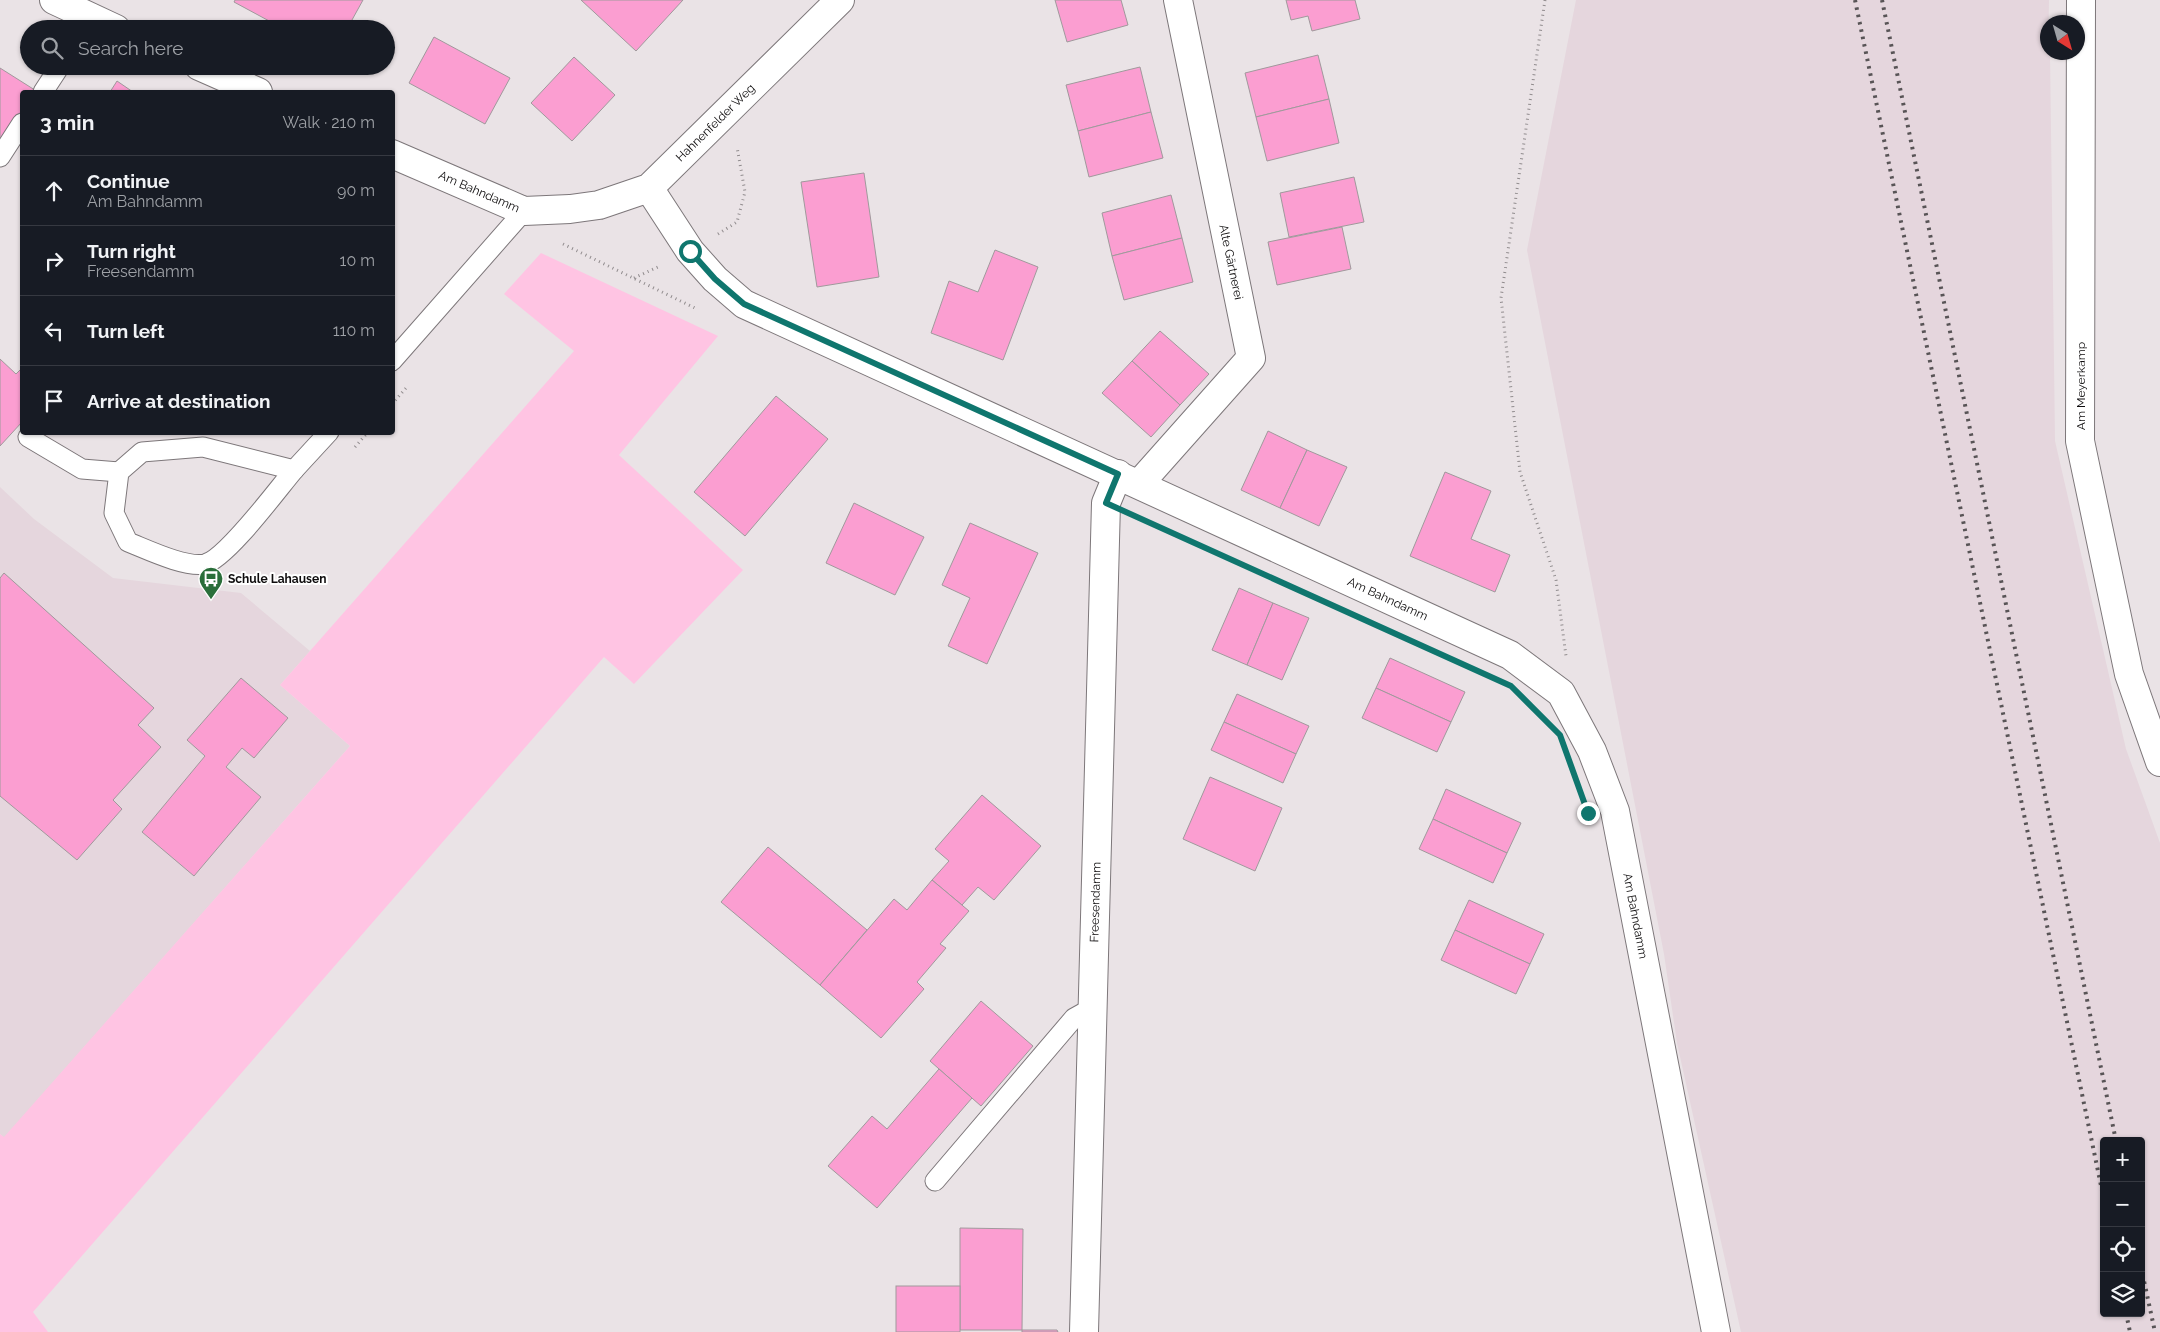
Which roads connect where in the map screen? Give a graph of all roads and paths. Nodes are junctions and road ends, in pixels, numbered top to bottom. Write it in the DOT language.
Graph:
graph roads {
  1 [pos="54,0"];
  2 [pos="840,0"];
  3 [pos="1178,0"];
  4 [pos="1545,0"];
  5 [pos="2081,0"];
  6 [pos="81,20"];
  7 [pos="54,75"];
  8 [pos="219,75"];
  9 [pos="43,90"];
  10 [pos="253,90"];
  11 [pos="722,118"];
  12 [pos="20,126"];
  13 [pos="395,155"];
  14 [pos="0,157"];
  15 [pos="649,188"];
  16 [pos="570,209"];
  17 [pos="524,211"];
  18 [pos="560,242"];
  19 [pos="690,251"];
  20 [pos="634,279"];
  21 [pos="702,312"];
  22 [pos="395,358"];
  23 [pos="326,435"];
  24 [pos="28,437"];
  25 [pos="294,470"];
  26 [pos="119,472"];
  27 [pos="1128,479"];
  28 [pos="1561,692"];
  29 [pos="2160,762"];
  30 [pos="1092,1008"];
  31 [pos="935,1181"];
  32 [pos="1084,1332"];
  33 [pos="1716,1332"];
  1 -- 6 [label="street"];
  2 -- 11 [label="street, Hahnenfelder Weg"];
  3 -- 27 [label="street, Alte Gärtnerei"];
  4 -- 28 [label="path"];
  5 -- 29 [label="street, Am Meyerkamp"];
  7 -- 9 [label="lane"];
  8 -- 10 [label="street"];
  11 -- 15 [label="street, Hahnenfelder Weg"];
  11 -- 19 [label="path"];
  12 -- 14 [label="lane"];
  13 -- 17 [label="street, Am Bahndamm"];
  15 -- 16 [label="street, Hahnenfelder Weg"];
  15 -- 19 [label="street, Am Bahndamm"];
  16 -- 17 [label="street, Am Bahndamm"];
  17 -- 22 [label="lane"];
  18 -- 20 [label="path"];
  19 -- 20 [label="path"];
  19 -- 27 [label="street, Am Bahndamm"];
  20 -- 21 [label="path"];
  23 -- 25 [label="lane"];
  24 -- 26 [label="lane"];
  25 -- 26 [label="lane"];
  25 -- 26 [label="lane"];
  27 -- 28 [label="street, Am Bahndamm"];
  27 -- 30 [label="street, Freesendamm"];
  28 -- 33 [label="street, Am Bahndamm"];
  30 -- 31 [label="lane"];
  30 -- 32 [label="street, Freesendamm"];
}
